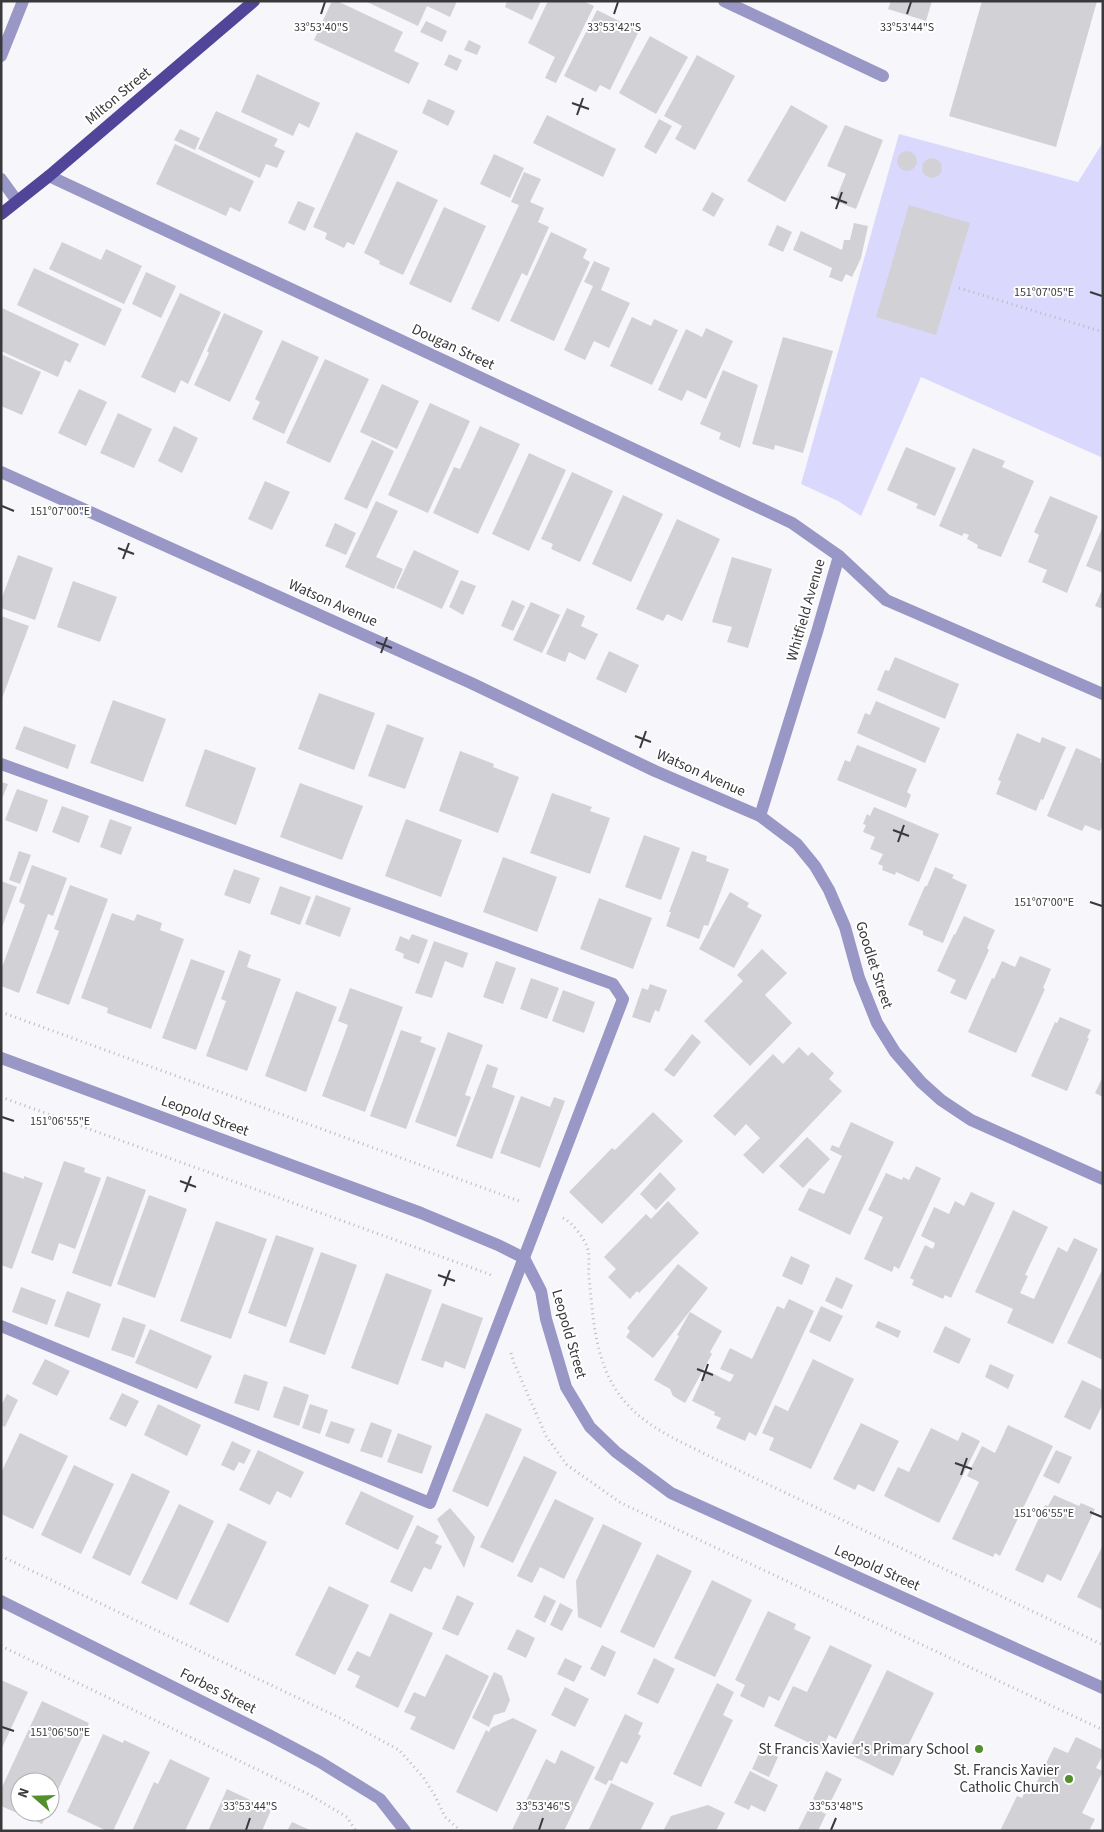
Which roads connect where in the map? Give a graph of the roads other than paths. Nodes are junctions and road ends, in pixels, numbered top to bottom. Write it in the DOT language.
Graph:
graph roads {
  1 [pos="23,1"];
  2 [pos="254,1"];
  3 [pos="724,1"];
  4 [pos="1,56"];
  5 [pos="883,76"];
  6 [pos="49,176"];
  7 [pos="1,179"];
  8 [pos="17,201"];
  9 [pos="1,214"];
  10 [pos="1,472"];
  11 [pos="839,556"];
  12 [pos="1103,694"];
  13 [pos="1,764"];
  14 [pos="760,816"];
  15 [pos="1,1058"];
  16 [pos="1103,1179"];
  17 [pos="524,1258"];
  18 [pos="1,1326"];
  19 [pos="1,1601"];
  20 [pos="1103,1688"];
  21 [pos="405,1831"];
  1 -- 4 [label="street"];
  2 -- 6 [label="main road, Milton Street"];
  3 -- 5 [label="street"];
  6 -- 8 [label="main road, Milton Street"];
  6 -- 11 [label="street, Dougan Street"];
  7 -- 8 [label="street"];
  8 -- 9 [label="main road, Milton Street"];
  10 -- 14 [label="street, Watson Avenue"];
  11 -- 12 [label="street, Whitfield Avenue"];
  11 -- 14 [label="street, Whitfield Avenue"];
  13 -- 17 [label="street"];
  14 -- 16 [label="street, Goodlet Street"];
  15 -- 17 [label="street, Leopold Street"];
  17 -- 18 [label="street"];
  17 -- 20 [label="street, Leopold Street"];
  19 -- 21 [label="street, Forbes Street"];
}
